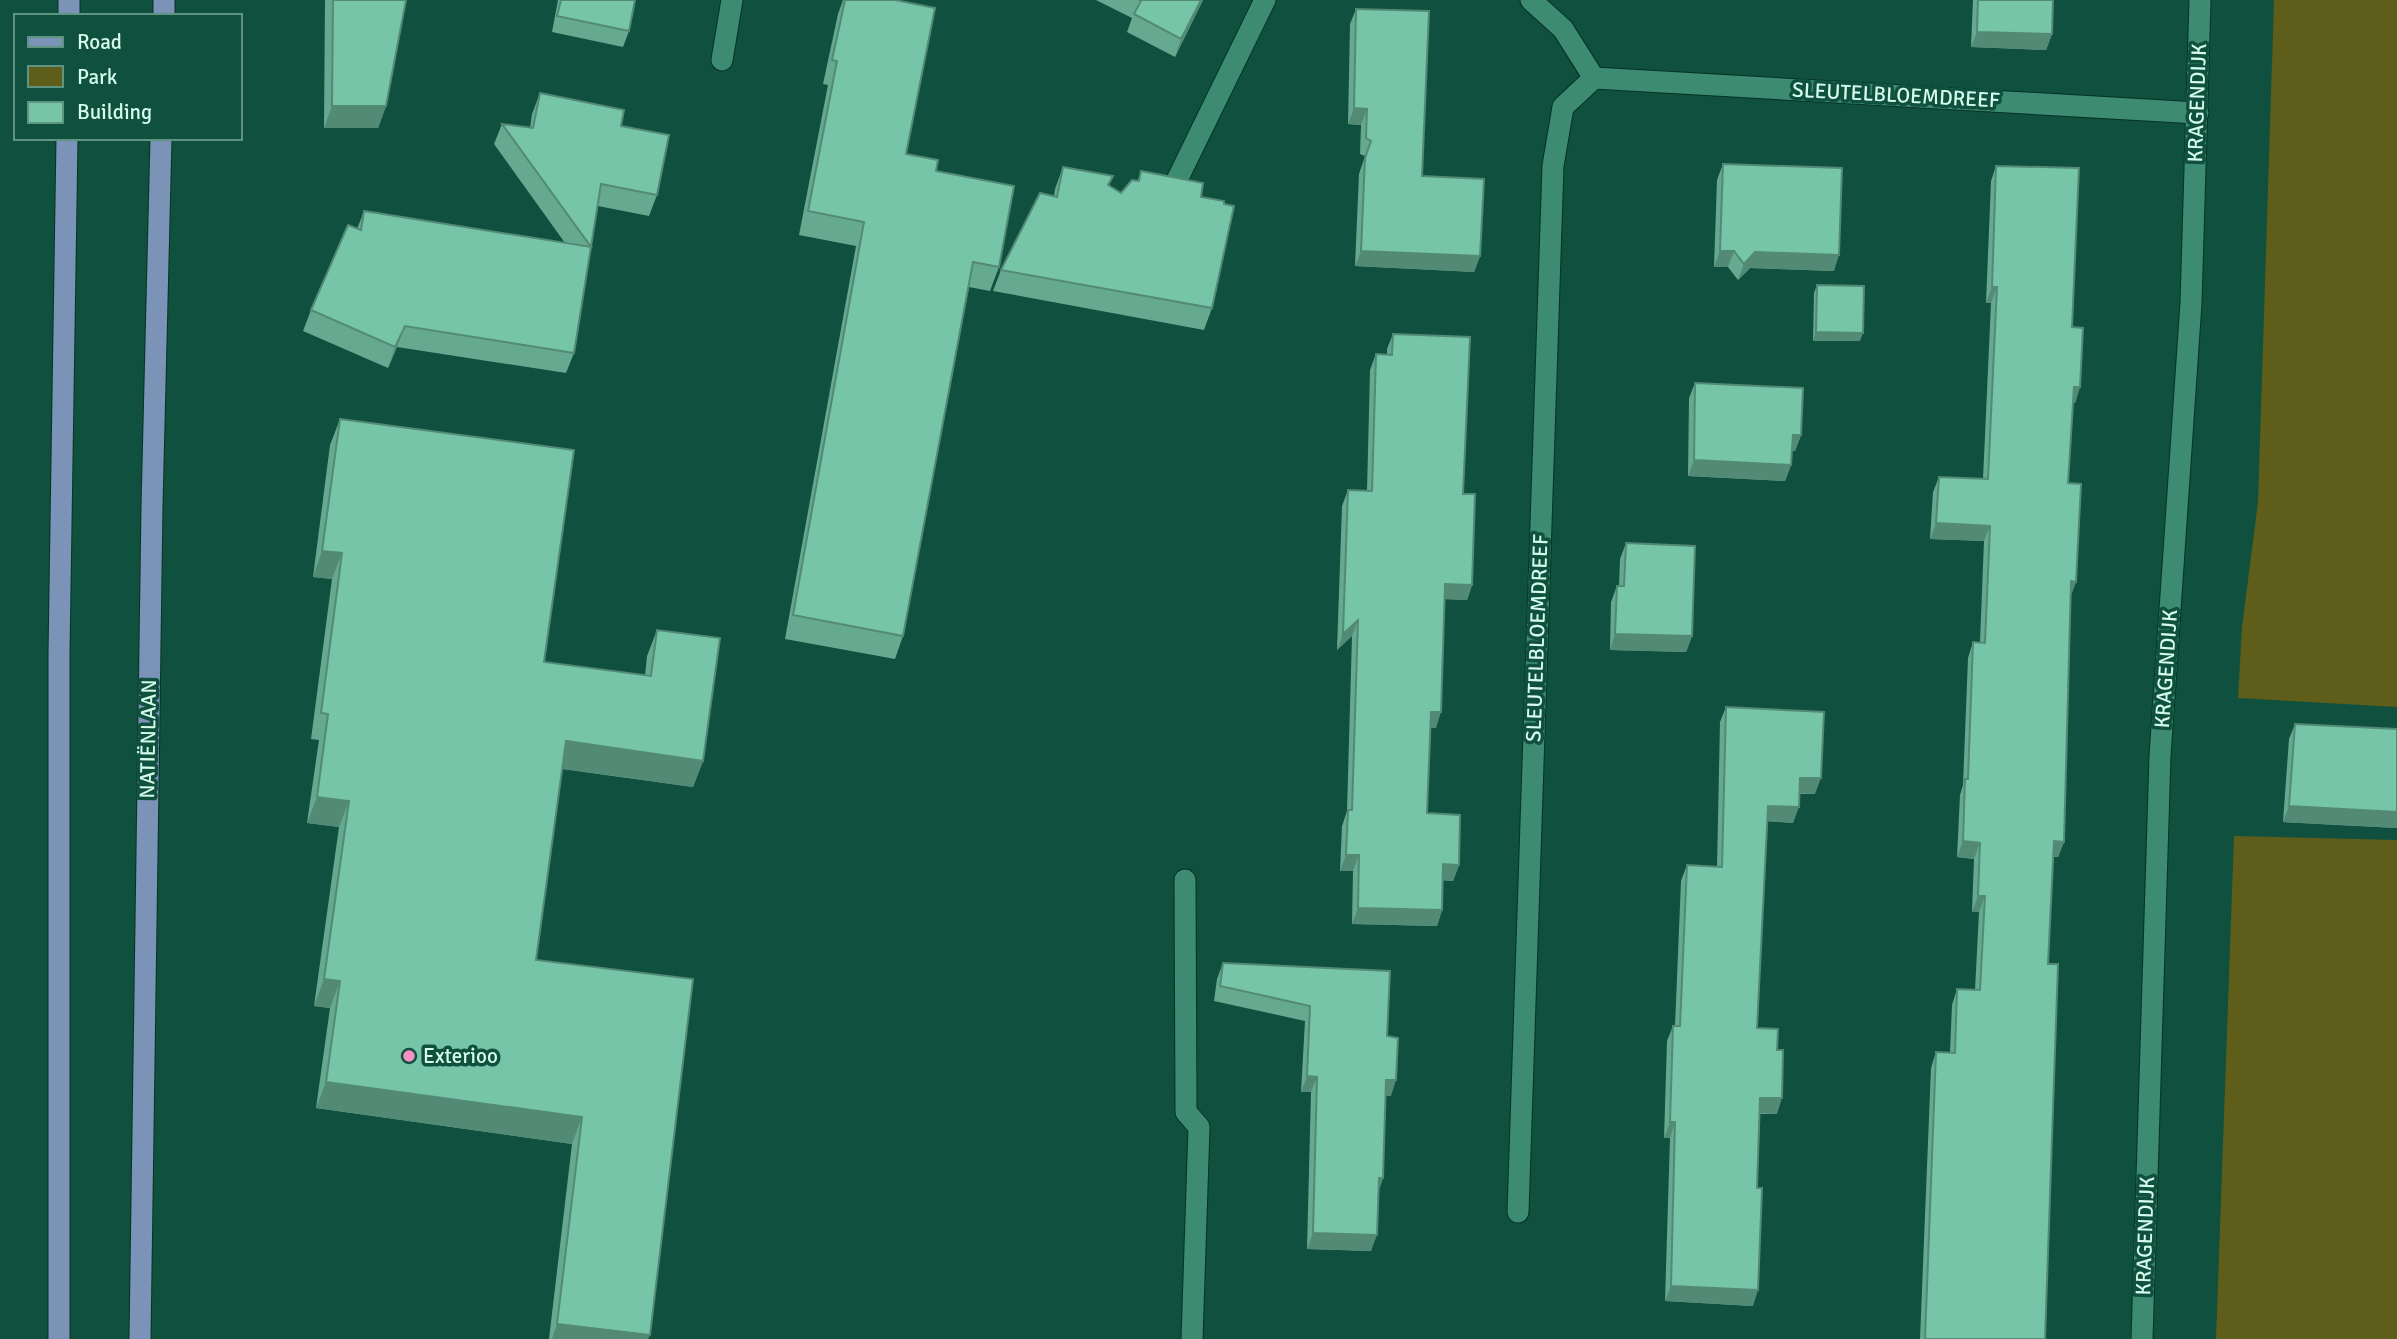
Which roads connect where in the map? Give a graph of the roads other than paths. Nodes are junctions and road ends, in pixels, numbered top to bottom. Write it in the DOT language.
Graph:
graph roads {
  1 [pos="732,0"];
  2 [pos="1265,0"];
  3 [pos="1531,0"];
  4 [pos="2200,0"];
  5 [pos="722,60"];
  6 [pos="1594,78"];
  7 [pos="2198,113"];
  8 [pos="67,140"];
  9 [pos="161,140"];
  10 [pos="1176,182"];
  11 [pos="1185,880"];
  12 [pos="1518,1212"];
  13 [pos="59,1339"];
  14 [pos="141,1339"];
  15 [pos="1192,1339"];
  16 [pos="2142,1339"];
  1 -- 5 [label="street"];
  2 -- 10 [label="street"];
  3 -- 6 [label="street"];
  4 -- 7 [label="street, KRAGENDIJK"];
  6 -- 7 [label="street, SLEUTELBLOEMDREEF"];
  6 -- 12 [label="street, SLEUTELBLOEMDREEF"];
  7 -- 16 [label="street, KRAGENDIJK"];
  8 -- 13 [label="main road"];
  9 -- 14 [label="main road, NATIËNLAAN"];
  11 -- 15 [label="street"];
}
